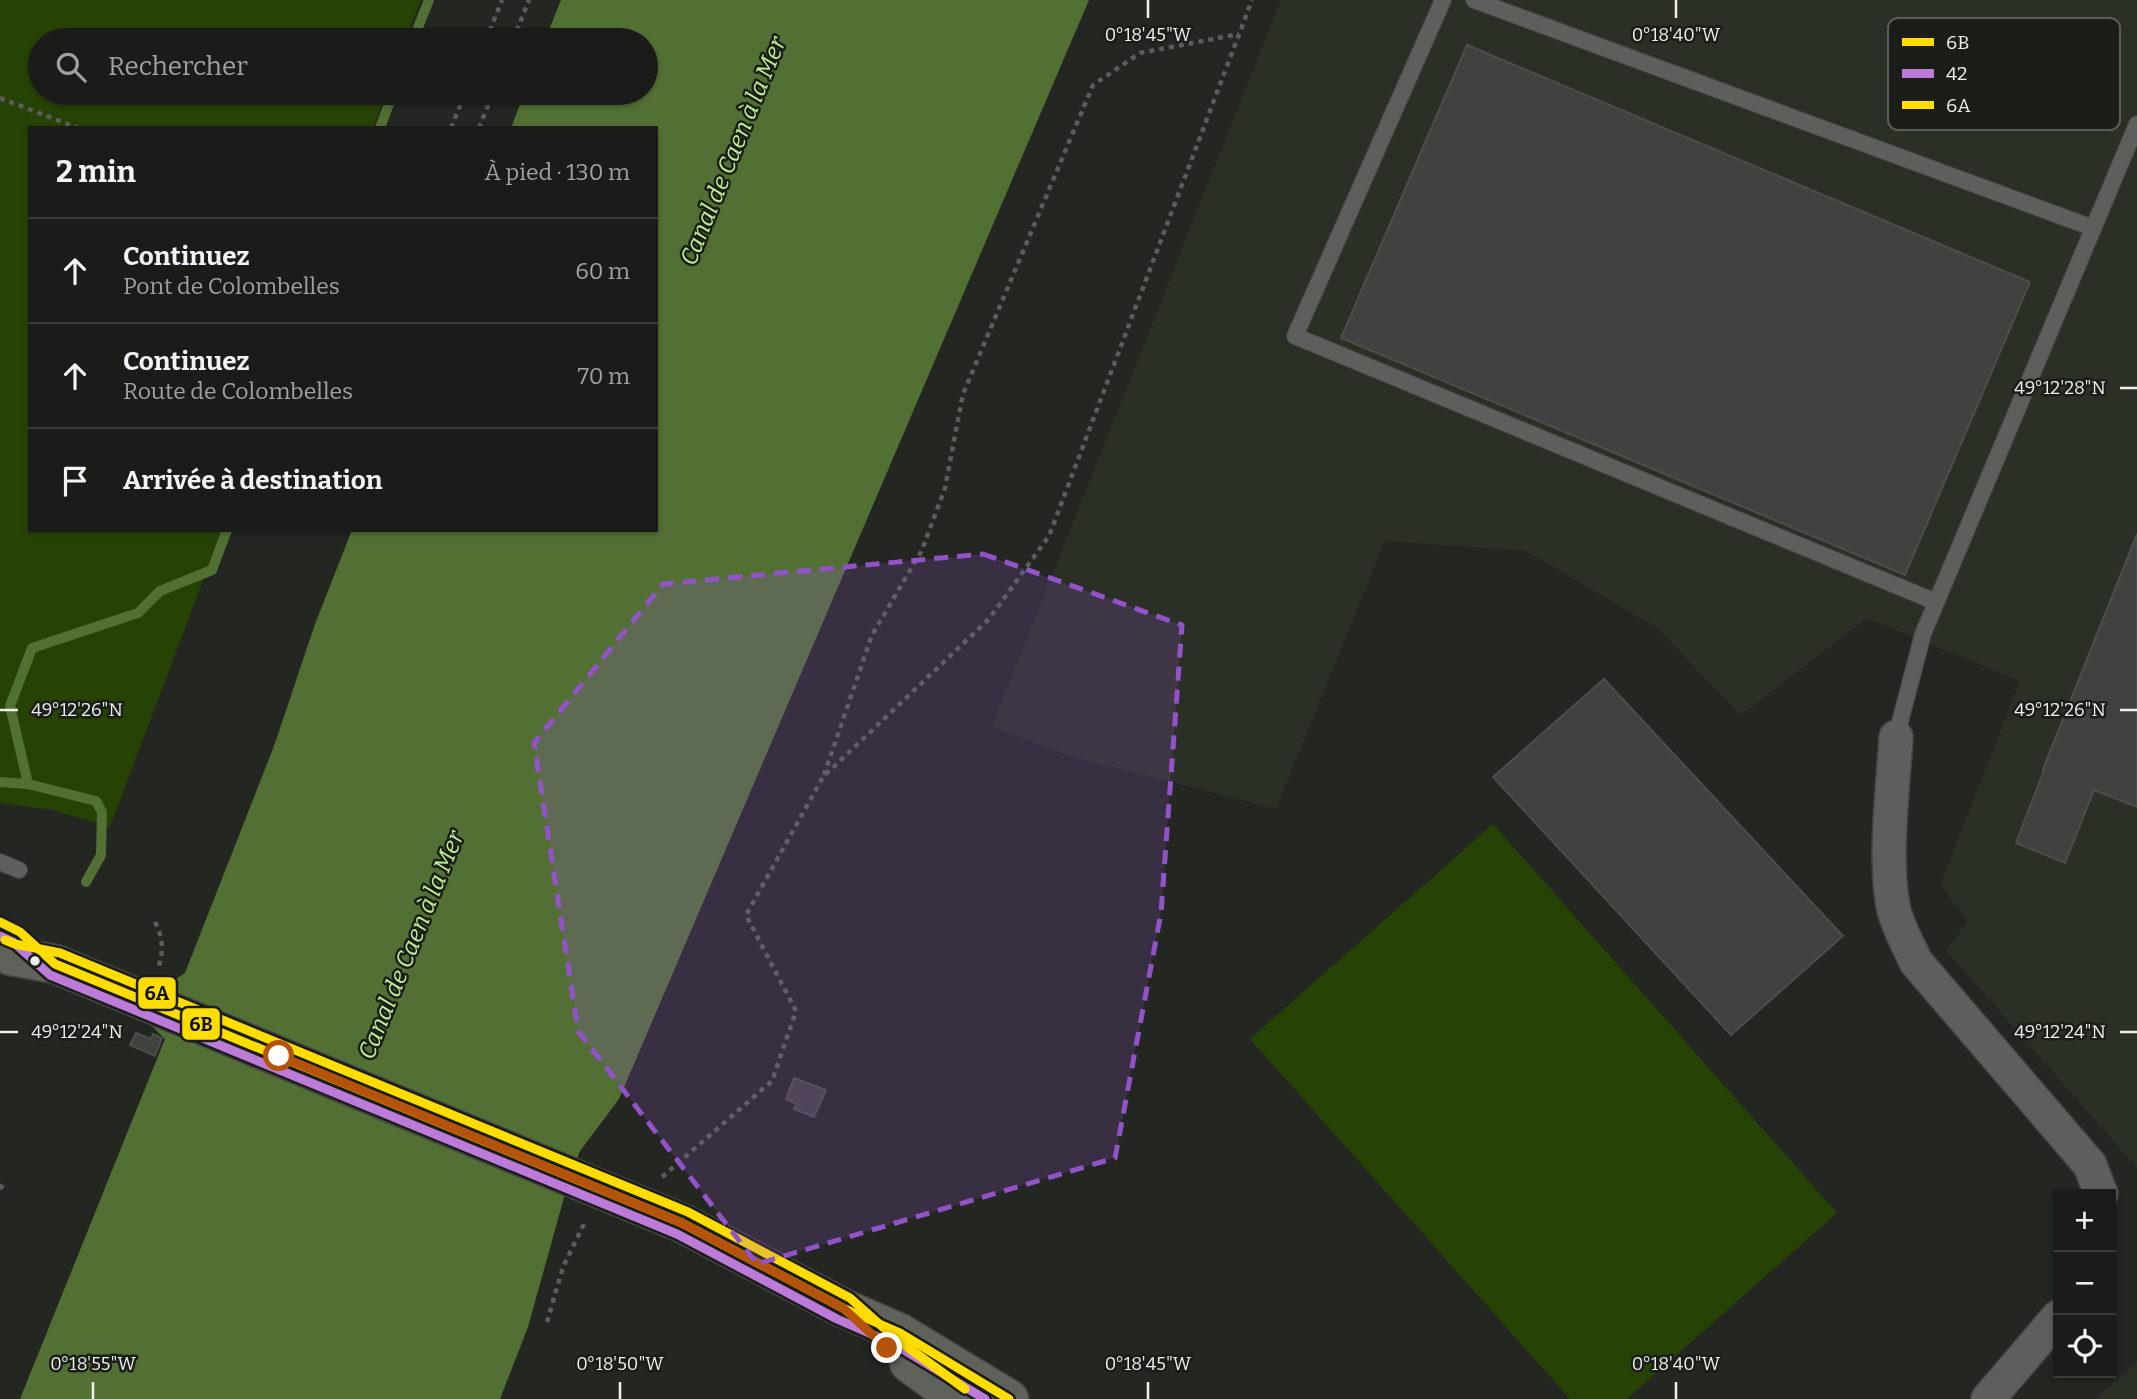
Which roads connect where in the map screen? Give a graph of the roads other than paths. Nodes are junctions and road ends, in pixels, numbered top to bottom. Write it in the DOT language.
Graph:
graph roads {
  1 [pos="1443,0"];
  2 [pos="1474,0"];
  3 [pos="2137,124"];
  4 [pos="2094,228"];
  5 [pos="1936,602"];
  6 [pos="1896,737"];
  7 [pos="0,862"];
  8 [pos="19,870"];
  9 [pos="0,922"];
  10 [pos="0,951"];
  11 [pos="55,964"];
  12 [pos="2099,1189"];
  13 [pos="843,1308"];
  14 [pos="2053,1323"];
  15 [pos="958,1399"];
  16 [pos="1009,1399"];
  17 [pos="1989,1399"];
  1 -- 5 [label="lane"];
  2 -- 4 [label="lane"];
  3 -- 4 [label="lane"];
  4 -- 5 [label="lane"];
  5 -- 6 [label="lane"];
  6 -- 12 [label="street"];
  7 -- 8 [label="lane"];
  9 -- 11 [label="main road"];
  10 -- 11 [label="main road"];
  11 -- 13 [label="main road"];
  13 -- 15 [label="main road"];
  13 -- 16 [label="main road"];
  14 -- 17 [label="street"];
}
